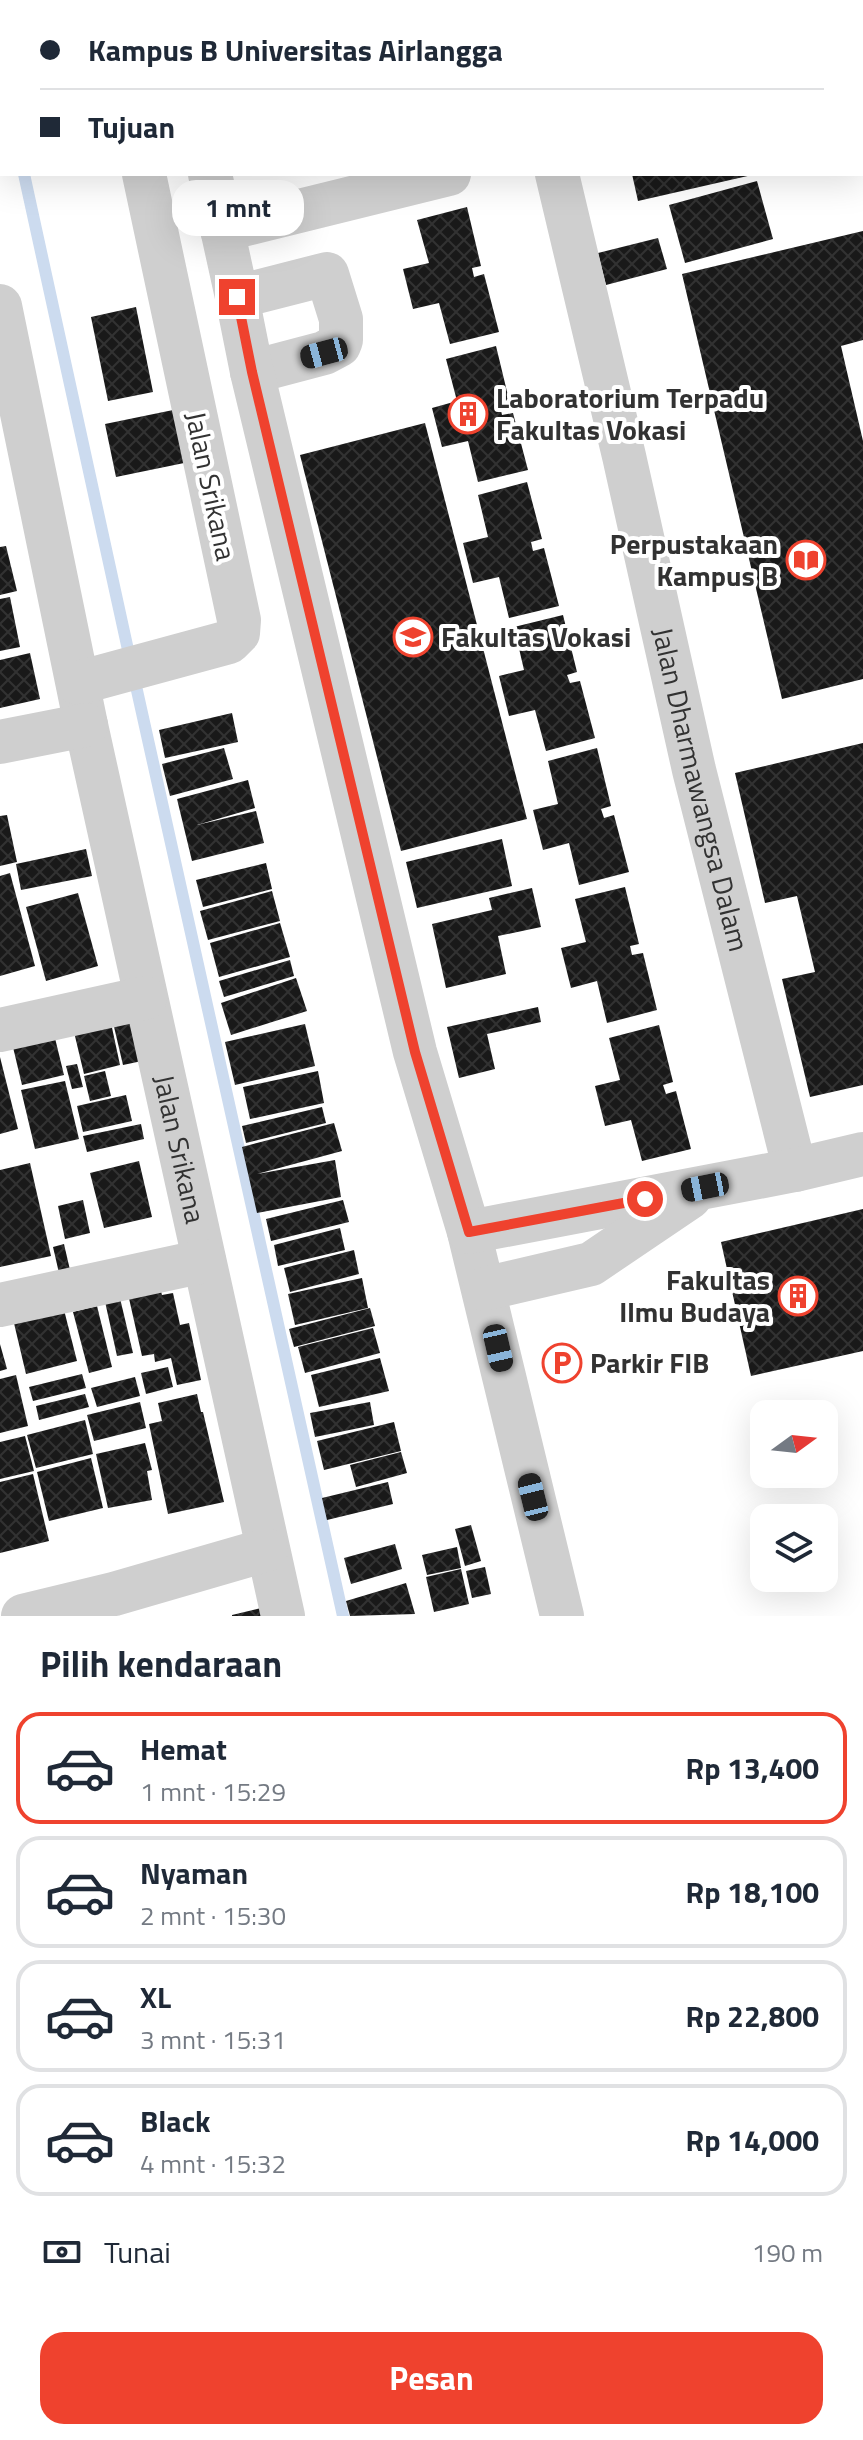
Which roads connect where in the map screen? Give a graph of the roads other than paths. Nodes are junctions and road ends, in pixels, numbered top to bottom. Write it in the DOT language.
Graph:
graph roads {
  1 [pos="144,176"];
  2 [pos="210,176"];
  3 [pos="441,176"];
  4 [pos="557,176"];
  5 [pos="315,206"];
  6 [pos="222,230"];
  7 [pos="327,274"];
  8 [pos="237,297"];
  9 [pos="0,306"];
  10 [pos="252,372"];
  11 [pos="90,695"];
  12 [pos="0,742"];
  13 [pos="145,998"];
  14 [pos="0,1030"];
  15 [pos="863,1154"];
  16 [pos="795,1170"];
  17 [pos="705,1187"];
  18 [pos="469,1232"];
  19 [pos="204,1261"];
  20 [pos="484,1289"];
  21 [pos="0,1305"];
  22 [pos="266,1550"];
  23 [pos="116,1605"];
  24 [pos="23,1616"];
  25 [pos="283,1616"];
  26 [pos="562,1616"];
  1 -- 11 [label="street, Jalan Srikana"];
  2 -- 6 [label="street"];
  3 -- 5 [label="street"];
  4 -- 16 [label="street, Jalan Dharmawangsa Dalam"];
  5 -- 6 [label="street"];
  5 -- 7 [label="street"];
  6 -- 8 [label="street"];
  7 -- 8 [label="street"];
  7 -- 10 [label="street"];
  8 -- 10 [label="street"];
  9 -- 11 [label="street, Jalan Srikana"];
  10 -- 18 [label="street"];
  11 -- 12 [label="street"];
  11 -- 13 [label="street, Jalan Srikana"];
  13 -- 14 [label="street"];
  13 -- 19 [label="street, Jalan Srikana"];
  15 -- 16 [label="street"];
  16 -- 17 [label="street"];
  17 -- 18 [label="street"];
  17 -- 20 [label="street"];
  18 -- 20 [label="street"];
  19 -- 21 [label="street"];
  19 -- 22 [label="street, Jalan Srikana"];
  20 -- 26 [label="street"];
  22 -- 23 [label="street"];
  22 -- 25 [label="street, Jalan Srikana"];
  23 -- 24 [label="street"];
}
